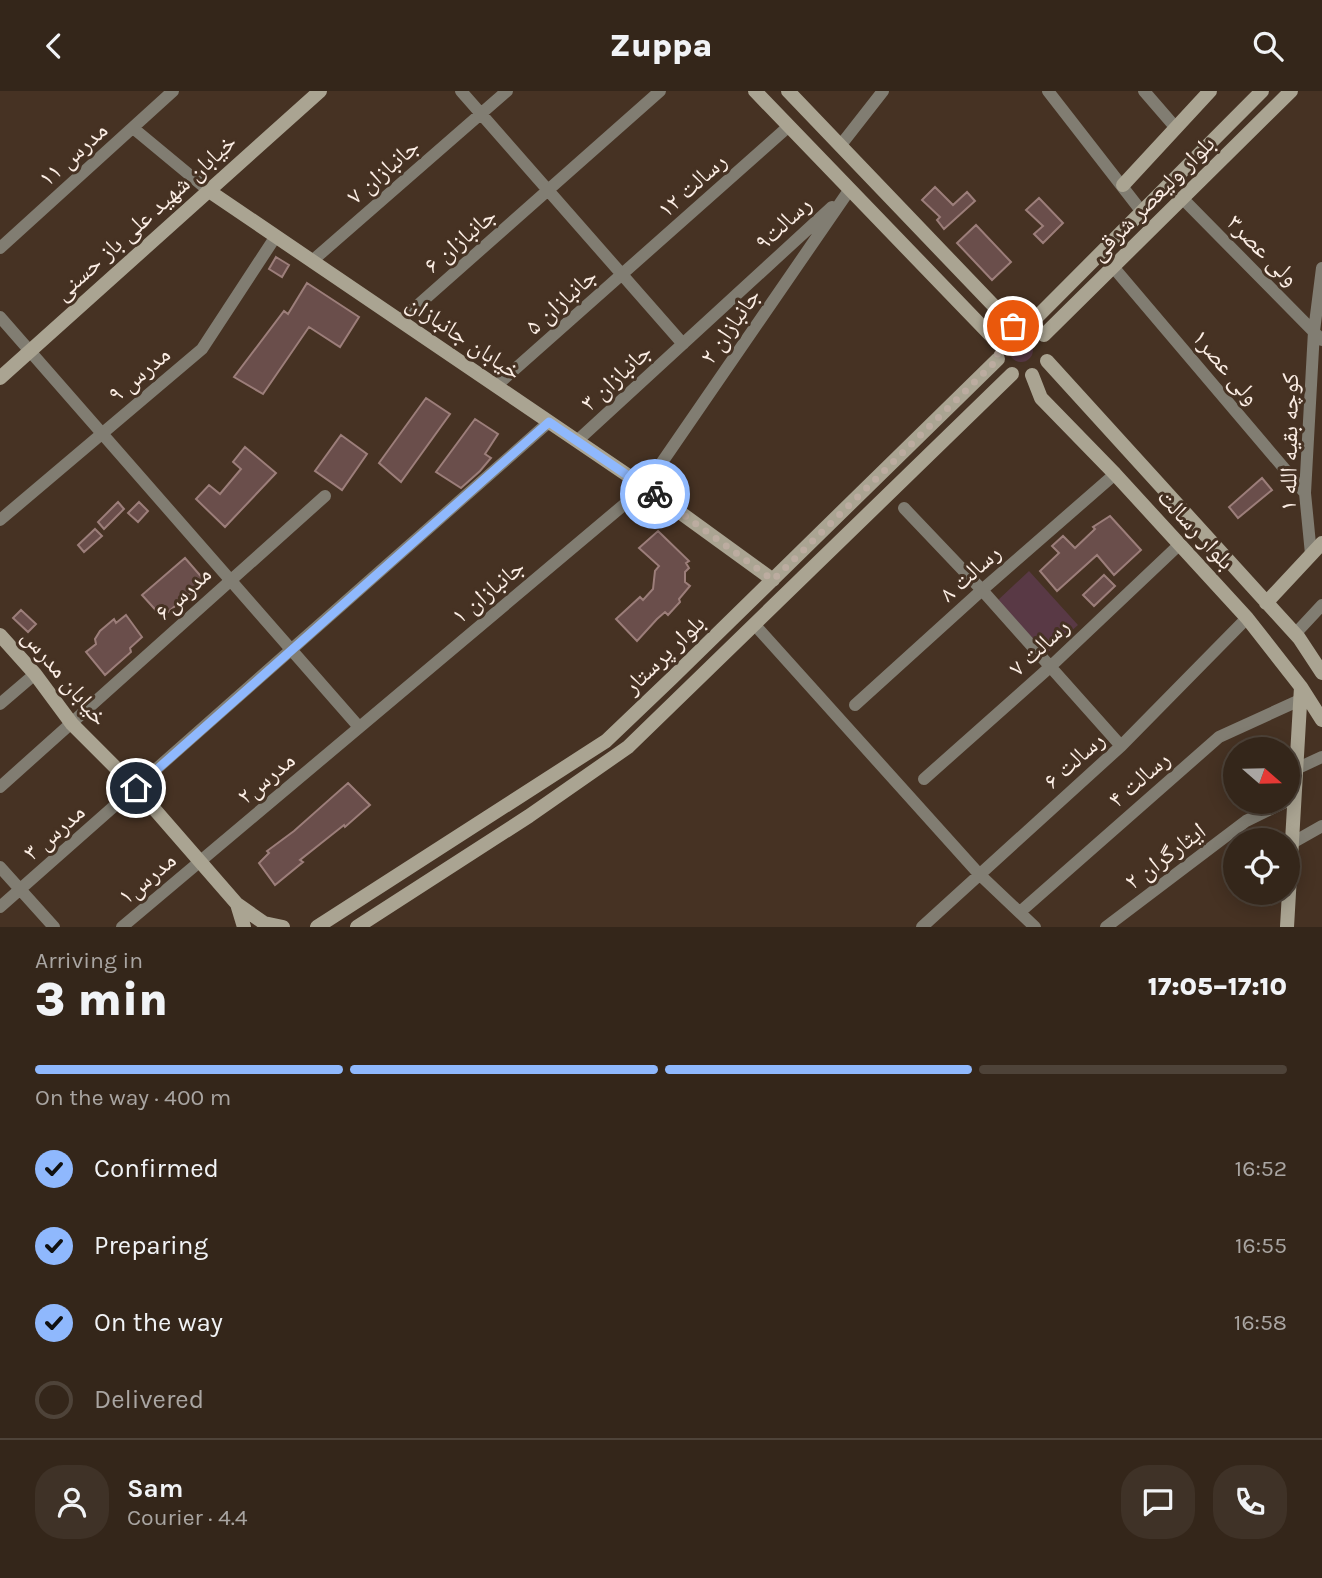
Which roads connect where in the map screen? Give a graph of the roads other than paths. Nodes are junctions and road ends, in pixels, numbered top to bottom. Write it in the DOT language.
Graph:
graph roads {
  1 [pos="173,91"];
  2 [pos="320,91"];
  3 [pos="461,91"];
  4 [pos="507,91"];
  5 [pos="660,91"];
  6 [pos="755,91"];
  7 [pos="788,91"];
  8 [pos="883,91"];
  9 [pos="1048,91"];
  10 [pos="1144,91"];
  11 [pos="1210,91"];
  12 [pos="1262,91"];
  13 [pos="1291,91"];
  14 [pos="481,114"];
  15 [pos="789,126"];
  16 [pos="133,128"];
  17 [pos="1176,128"];
  18 [pos="840,146"];
  19 [pos="1122,185"];
  20 [pos="548,190"];
  21 [pos="850,190"];
  22 [pos="209,191"];
  23 [pos="1183,199"];
  24 [pos="1142,212"];
  25 [pos="276,236"];
  26 [pos="0,248"];
  27 [pos="312,261"];
  28 [pos="1114,268"];
  29 [pos="1322,268"];
  30 [pos="622,275"];
  31 [pos="0,317"];
  32 [pos="400,321"];
  33 [pos="1030,324"];
  34 [pos="1013,326"];
  35 [pos="1044,335"];
  36 [pos="1318,335"];
  37 [pos="998,343"];
  38 [pos="682,344"];
  39 [pos="30,351"];
  40 [pos="998,359"];
  41 [pos="1046,361"];
  42 [pos="1012,374"];
  43 [pos="1032,375"];
  44 [pos="0,378"];
  45 [pos="496,386"];
  46 [pos="549,422"];
  47 [pos="101,433"];
  48 [pos="577,441"];
  49 [pos="1115,474"];
  50 [pos="645,487"];
  51 [pos="1305,493"];
  52 [pos="325,496"];
  53 [pos="904,508"];
  54 [pos="0,520"];
  55 [pos="1322,543"];
  56 [pos="1180,544"];
  57 [pos="1311,554"];
  58 [pos="229,579"];
  59 [pos="773,580"];
  60 [pos="982,590"];
  61 [pos="1266,603"];
  62 [pos="1322,605"];
  63 [pos="1247,618"];
  64 [pos="754,624"];
  65 [pos="1295,634"];
  66 [pos="0,635"];
  67 [pos="704,648"];
  68 [pos="292,650"];
  69 [pos="711,665"];
  70 [pos="1050,667"];
  71 [pos="1322,673"];
  72 [pos="34,674"];
  73 [pos="1300,694"];
  74 [pos="0,704"];
  75 [pos="855,705"];
  76 [pos="1322,720"];
  77 [pos="72,724"];
  78 [pos="359,727"];
  79 [pos="1298,737"];
  80 [pos="1121,746"];
  81 [pos="1322,757"];
  82 [pos="1300,767"];
  83 [pos="924,779"];
  84 [pos="0,787"];
  85 [pos="136,788"];
  86 [pos="1261,814"];
  87 [pos="1322,826"];
  88 [pos="1300,838"];
  89 [pos="199,861"];
  90 [pos="0,867"];
  91 [pos="979,874"];
  92 [pos="20,890"];
  93 [pos="237,904"];
  94 [pos="1288,905"];
  95 [pos="0,907"];
  96 [pos="1020,912"];
  97 [pos="54,927"];
  98 [pos="121,927"];
  99 [pos="244,927"];
  100 [pos="283,927"];
  101 [pos="317,927"];
  102 [pos="357,927"];
  103 [pos="922,927"];
  104 [pos="1035,927"];
  105 [pos="1106,927"];
  106 [pos="1287,927"];
  1 -- 16 [label="street, مدرس ۱۱"];
  2 -- 22 [label="main road, خیابان شهید علی باز حسنی"];
  3 -- 14 [label="street"];
  4 -- 14 [label="street, جانبازان ۷"];
  5 -- 20 [label="street, جانبازان ۶"];
  6 -- 15 [label="main road"];
  7 -- 18 [label="main road"];
  8 -- 18 [label="street"];
  9 -- 19 [label="street"];
  10 -- 17 [label="street"];
  11 -- 17 [label="main road"];
  12 -- 24 [label="main road, بلوار ولیعصر شرقی"];
  13 -- 23 [label="main road, بلوار ولیعصر شرقی"];
  14 -- 20 [label="street"];
  14 -- 27 [label="street, جانبازان ۷"];
  15 -- 21 [label="main road"];
  15 -- 30 [label="street, رسالت ۱۲"];
  16 -- 22 [label="street, خیابان جانبازان"];
  16 -- 26 [label="street, مدرس ۱۱"];
  17 -- 19 [label="main road"];
  18 -- 34 [label="main road"];
  19 -- 24 [label="street"];
  20 -- 30 [label="street"];
  20 -- 32 [label="street, جانبازان ۶"];
  21 -- 37 [label="main road"];
  21 -- 38 [label="street, رسالت۹"];
  21 -- 50 [label="street, جانبازان ۲"];
  22 -- 25 [label="main road, خیابان جانبازان"];
  22 -- 39 [label="main road, خیابان شهید علی باز حسنی"];
  23 -- 28 [label="main road, بلوار ولیعصر شرقی"];
  23 -- 36 [label="street, ولی عصر۳"];
  24 -- 33 [label="main road, بلوار ولیعصر شرقی"];
  25 -- 27 [label="main road, خیابان جانبازان"];
  25 -- 47 [label="street, مدرس ۹"];
  27 -- 32 [label="main road, خیابان جانبازان"];
  28 -- 35 [label="main road, بلوار ولیعصر شرقی"];
  28 -- 51 [label="street, ولی عصر۱"];
  29 -- 36 [label="street, کوچه بقیه الله ۱"];
  30 -- 38 [label="street"];
  30 -- 45 [label="street, جانبازان ۵"];
  31 -- 39 [label="street"];
  32 -- 45 [label="main road, خیابان جانبازان"];
  33 -- 34 [label="main road"];
  33 -- 35 [label="main road"];
  34 -- 37 [label="main road"];
  35 -- 41 [label="main road"];
  36 -- 51 [label="street, کوچه بقیه الله ۱"];
  37 -- 40 [label="main road"];
  38 -- 48 [label="street, جانبازان ۳"];
  39 -- 44 [label="main road, خیابان شهید علی باز حسنی"];
  39 -- 47 [label="street"];
  40 -- 42 [label="main road"];
  40 -- 59 [label="main road, بلوار پرستار"];
  41 -- 43 [label="main road"];
  41 -- 61 [label="main road, بلوار رسالت"];
  42 -- 43 [label="main road"];
  42 -- 64 [label="main road, بلوار پرستار"];
  43 -- 49 [label="main road, بلوار رسالت"];
  45 -- 46 [label="main road, خیابان جانبازان"];
  46 -- 48 [label="main road, خیابان جانبازان"];
  46 -- 68 [label="street, مدرس ۳"];
  47 -- 54 [label="street, مدرس ۹"];
  47 -- 58 [label="street"];
  48 -- 50 [label="main road, خیابان جانبازان"];
  49 -- 56 [label="main road, بلوار رسالت"];
  49 -- 60 [label="street, رسالت ۸"];
  50 -- 59 [label="main road, خیابان جانبازان"];
  50 -- 78 [label="street, جانبازان ۱"];
  51 -- 57 [label="street, کوچه بقیه الله ۱"];
  52 -- 58 [label="street, مدرس۶"];
  53 -- 60 [label="street"];
  55 -- 57 [label="main road"];
  56 -- 63 [label="main road, بلوار رسالت"];
  56 -- 70 [label="street, رسالت ۷"];
  57 -- 61 [label="main road"];
  58 -- 68 [label="street"];
  58 -- 77 [label="street, مدرس۶"];
  59 -- 67 [label="main road, بلوار پرستار"];
  60 -- 70 [label="street"];
  60 -- 75 [label="street, رسالت ۸"];
  61 -- 65 [label="main road, بلوار رسالت"];
  62 -- 65 [label="street"];
  63 -- 73 [label="main road, بلوار رسالت"];
  63 -- 80 [label="street, رسالت ۶"];
  64 -- 69 [label="main road, بلوار پرستار"];
  64 -- 91 [label="street"];
  65 -- 71 [label="main road, بلوار رسالت"];
  66 -- 72 [label="main road, خیابان مدرس"];
  67 -- 69 [label="main road"];
  67 -- 101 [label="main road, بلوار پرستار"];
  68 -- 78 [label="street"];
  68 -- 85 [label="street, مدرس ۳"];
  69 -- 102 [label="main road, بلوار پرستار"];
  70 -- 80 [label="street"];
  70 -- 83 [label="street, رسالت ۷"];
  72 -- 74 [label="street"];
  72 -- 77 [label="main road, خیابان مدرس"];
  73 -- 76 [label="main road, بلوار رسالت"];
  73 -- 79 [label="main road"];
  73 -- 96 [label="street, رسالت ۴"];
  77 -- 84 [label="street, مدرس۶"];
  77 -- 85 [label="main road, خیابان مدرس"];
  78 -- 89 [label="street, مدرس۲"];
  80 -- 91 [label="street, رسالت ۶"];
  81 -- 82 [label="street"];
  85 -- 89 [label="main road, خیابان مدرس"];
  85 -- 92 [label="street, مدرس ۳"];
  86 -- 105 [label="street, ایثارگران ۲"];
  87 -- 88 [label="street"];
  89 -- 93 [label="main road, خیابان مدرس"];
  89 -- 98 [label="street, مدرس۱"];
  90 -- 92 [label="street"];
  91 -- 96 [label="street"];
  91 -- 103 [label="street, رسالت ۶"];
  92 -- 95 [label="street, مدرس ۳"];
  92 -- 97 [label="street"];
  93 -- 99 [label="main road"];
  93 -- 100 [label="main road"];
  94 -- 106 [label="main road"];
  96 -- 104 [label="street"];
}
